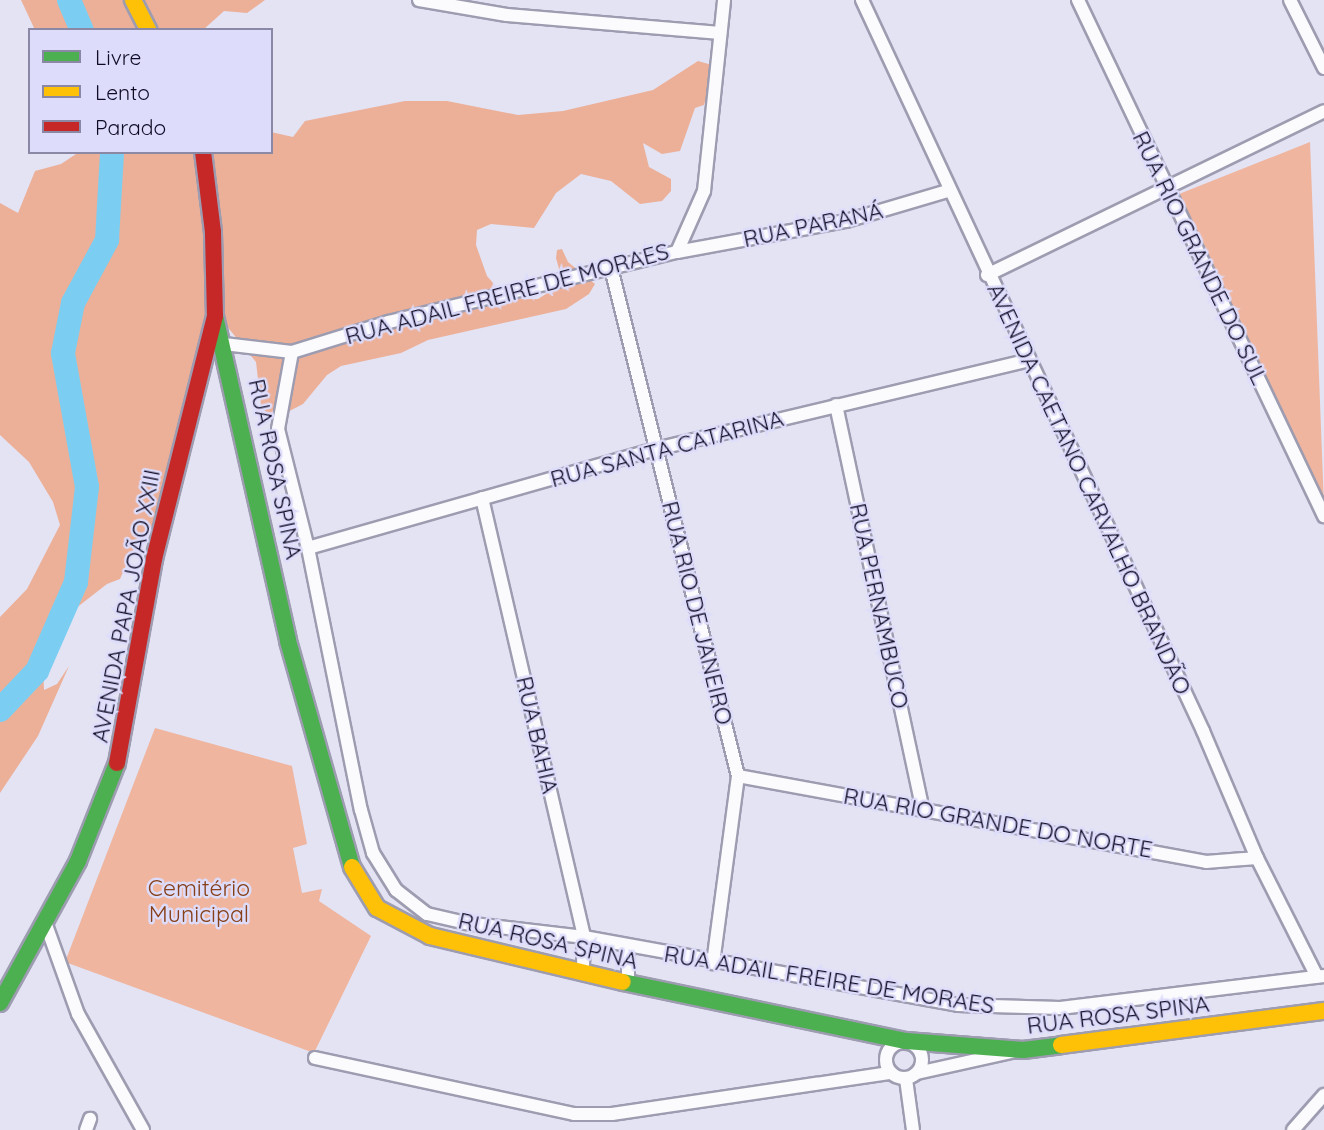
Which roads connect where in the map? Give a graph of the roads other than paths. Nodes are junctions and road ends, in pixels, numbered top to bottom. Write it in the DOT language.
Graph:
graph roads {
  1 [pos="133,0"];
  2 [pos="419,0"];
  3 [pos="724,0"];
  4 [pos="1078,0"];
  5 [pos="1290,0"];
  6 [pos="866,1"];
  7 [pos="147,28"];
  8 [pos="720,33"];
  9 [pos="1324,68"];
  10 [pos="1324,111"];
  11 [pos="203,154"];
  12 [pos="1166,187"];
  13 [pos="947,191"];
  14 [pos="677,252"];
  15 [pos="611,268"];
  16 [pos="987,275"];
  17 [pos="215,316"];
  18 [pos="224,344"];
  19 [pos="292,352"];
  20 [pos="1029,360"];
  21 [pos="836,405"];
  22 [pos="656,449"];
  23 [pos="482,498"];
  24 [pos="1324,516"];
  25 [pos="308,548"];
  26 [pos="738,776"];
  27 [pos="922,807"];
  28 [pos="1257,858"];
  29 [pos="45,922"];
  30 [pos="584,937"];
  31 [pos="628,948"];
  32 [pos="713,963"];
  33 [pos="583,974"];
  34 [pos="1321,977"];
  35 [pos="628,984"];
  36 [pos="0,1003"];
  37 [pos="1324,1011"];
  38 [pos="906,1041"];
  39 [pos="1023,1050"];
  40 [pos="315,1058"];
  41 [pos="891,1073"];
  42 [pos="911,1076"];
  43 [pos="1324,1095"];
  44 [pos="143,1130"];
  45 [pos="913,1130"];
  46 [pos="1293,1130"];
  1 -- 7 [label="street"];
  2 -- 8 [label="street"];
  3 -- 8 [label="street, RUA ADAIL FREIRE DE MORAES"];
  4 -- 12 [label="street, RUA RIO GRANDE DO SUL"];
  5 -- 9 [label="street"];
  6 -- 13 [label="street, AVENIDA CAETANO CARVALHO BRANDÃO"];
  8 -- 14 [label="street, RUA ADAIL FREIRE DE MORAES"];
  10 -- 12 [label="street"];
  11 -- 17 [label="street, AVENIDA PAPA JOÃO XXIII"];
  12 -- 16 [label="street"];
  12 -- 24 [label="street, RUA RIO GRANDE DO SUL"];
  13 -- 14 [label="street, RUA PARANÁ"];
  13 -- 16 [label="street, AVENIDA CAETANO CARVALHO BRANDÃO"];
  14 -- 15 [label="street, RUA ADAIL FREIRE DE MORAES"];
  15 -- 19 [label="street, RUA ADAIL FREIRE DE MORAES"];
  15 -- 22 [label="street, RUA RIO DE JANEIRO"];
  16 -- 20 [label="street, AVENIDA CAETANO CARVALHO BRANDÃO"];
  17 -- 18 [label="street, RUA ROSA SPINA"];
  17 -- 29 [label="street, AVENIDA PAPA JOÃO XXIII"];
  18 -- 19 [label="street, RUA ADAIL FREIRE DE MORAES"];
  18 -- 33 [label="street, RUA ROSA SPINA"];
  19 -- 25 [label="street, RUA ADAIL FREIRE DE MORAES"];
  20 -- 21 [label="street, RUA SANTA CATARINA"];
  20 -- 28 [label="street, AVENIDA CAETANO CARVALHO BRANDÃO"];
  21 -- 22 [label="street, RUA SANTA CATARINA"];
  21 -- 27 [label="street, RUA PERNAMBUCO"];
  22 -- 23 [label="street, RUA SANTA CATARINA"];
  22 -- 26 [label="street, RUA RIO DE JANEIRO"];
  23 -- 25 [label="street, RUA SANTA CATARINA"];
  23 -- 30 [label="street, RUA BAHIA"];
  25 -- 30 [label="street, RUA ADAIL FREIRE DE MORAES"];
  26 -- 27 [label="street, RUA RIO GRANDE DO NORTE"];
  26 -- 32 [label="street, RUA RIO DE JANEIRO"];
  27 -- 28 [label="street, RUA RIO GRANDE DO NORTE"];
  28 -- 34 [label="street, AVENIDA CAETANO CARVALHO BRANDÃO"];
  29 -- 36 [label="street, AVENIDA PAPA JOÃO XXIII"];
  29 -- 44 [label="street"];
  30 -- 31 [label="street, RUA ADAIL FREIRE DE MORAES"];
  30 -- 33 [label="street, RUA BAHIA"];
  31 -- 32 [label="street, RUA ADAIL FREIRE DE MORAES"];
  31 -- 35 [label="street"];
  32 -- 34 [label="street, RUA ADAIL FREIRE DE MORAES"];
  33 -- 35 [label="street, RUA ROSA SPINA"];
  35 -- 38 [label="street, RUA ROSA SPINA"];
  37 -- 39 [label="street, RUA ROSA SPINA"];
  38 -- 39 [label="street, RUA ROSA SPINA"];
  38 -- 41 [label="street"];
  38 -- 42 [label="street"];
  39 -- 42 [label="street"];
  40 -- 41 [label="street"];
  41 -- 42 [label="street"];
  42 -- 45 [label="street"];
  43 -- 46 [label="street"];
}
